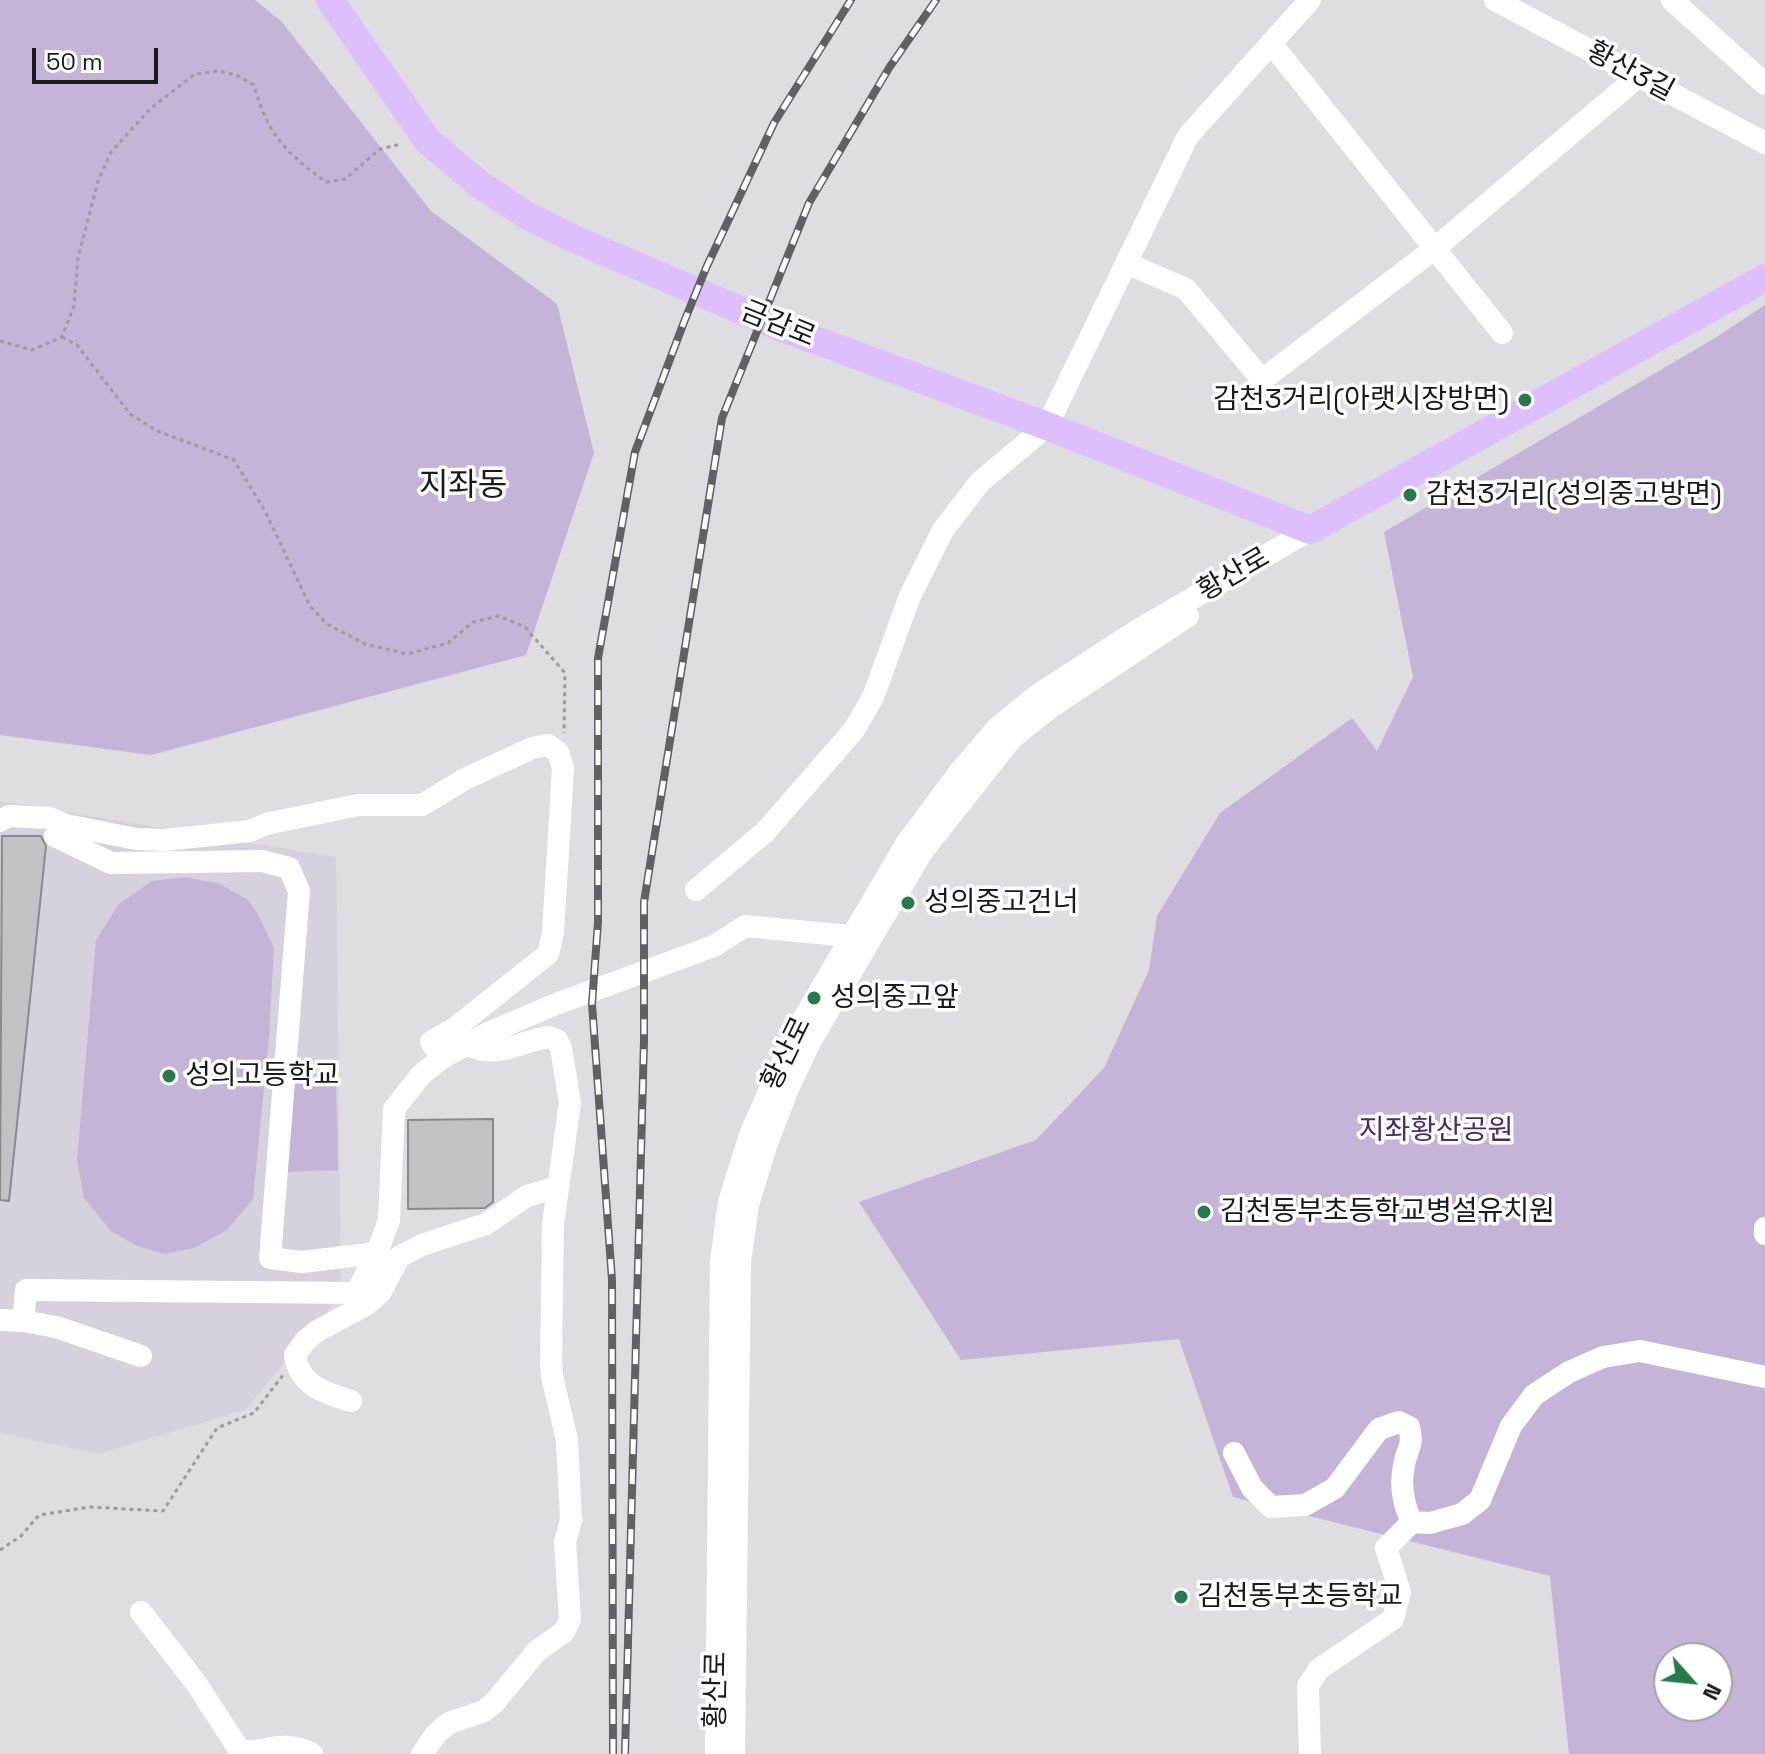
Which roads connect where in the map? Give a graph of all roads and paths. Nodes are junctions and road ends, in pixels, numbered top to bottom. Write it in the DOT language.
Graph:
graph roads {
  1 [pos="330,0"];
  2 [pos="1310,0"];
  3 [pos="1495,0"];
  4 [pos="1672,0"];
  5 [pos="1271,43"];
  6 [pos="1639,76"];
  7 [pos="1765,84"];
  8 [pos="427,140"];
  9 [pos="1765,143"];
  10 [pos="1434,249"];
  11 [pos="1126,263"];
  12 [pos="1765,278"];
  13 [pos="1502,333"];
  14 [pos="62,337"];
  15 [pos="0,341"];
  16 [pos="1047,426"];
  17 [pos="1310,530"];
  18 [pos="556,751"];
  19 [pos="0,821"];
  20 [pos="55,836"];
  21 [pos="696,890"];
  22 [pos="850,936"];
  23 [pos="467,1045"];
  24 [pos="442,1058"];
  25 [pos="558,1187"];
  26 [pos="377,1253"];
  27 [pos="11,1321"];
  28 [pos="295,1355"];
  29 [pos="141,1356"];
  30 [pos="1765,1377"];
  31 [pos="351,1401"];
  32 [pos="1234,1453"];
  33 [pos="1412,1522"];
  34 [pos="0,1550"];
  35 [pos="141,1612"];
  36 [pos="312,1754"];
  37 [pos="422,1754"];
  38 [pos="716,1754"];
  39 [pos="734,1754"];
  40 [pos="1310,1754"];
  1 -- 8 [label="main road, 금감로"];
  2 -- 5 [label="street"];
  3 -- 6 [label="street, 황산3길"];
  4 -- 7 [label="street"];
  5 -- 10 [label="street"];
  5 -- 11 [label="street"];
  6 -- 9 [label="street, 황산3길"];
  6 -- 10 [label="street"];
  8 -- 14 [label="path"];
  8 -- 16 [label="main road, 금감로"];
  10 -- 11 [label="street"];
  10 -- 13 [label="street"];
  11 -- 16 [label="street"];
  12 -- 17 [label="main road, 황산로"];
  14 -- 15 [label="path"];
  14 -- 18 [label="path"];
  16 -- 17 [label="main road, 금감로"];
  16 -- 21 [label="street"];
  17 -- 22 [label="street, 황산로"];
  17 -- 39 [label="street, 황산로"];
  18 -- 19 [label="street"];
  18 -- 24 [label="street"];
  20 -- 26 [label="street"];
  22 -- 23 [label="street"];
  22 -- 38 [label="street, 황산로"];
  23 -- 24 [label="street"];
  23 -- 25 [label="street"];
  24 -- 26 [label="street"];
  25 -- 28 [label="street"];
  25 -- 37 [label="street"];
  26 -- 27 [label="street"];
  27 -- 29 [label="street"];
  28 -- 31 [label="street"];
  28 -- 34 [label="path"];
  30 -- 33 [label="street"];
  32 -- 33 [label="street"];
  33 -- 40 [label="street"];
  35 -- 36 [label="street"];
}
